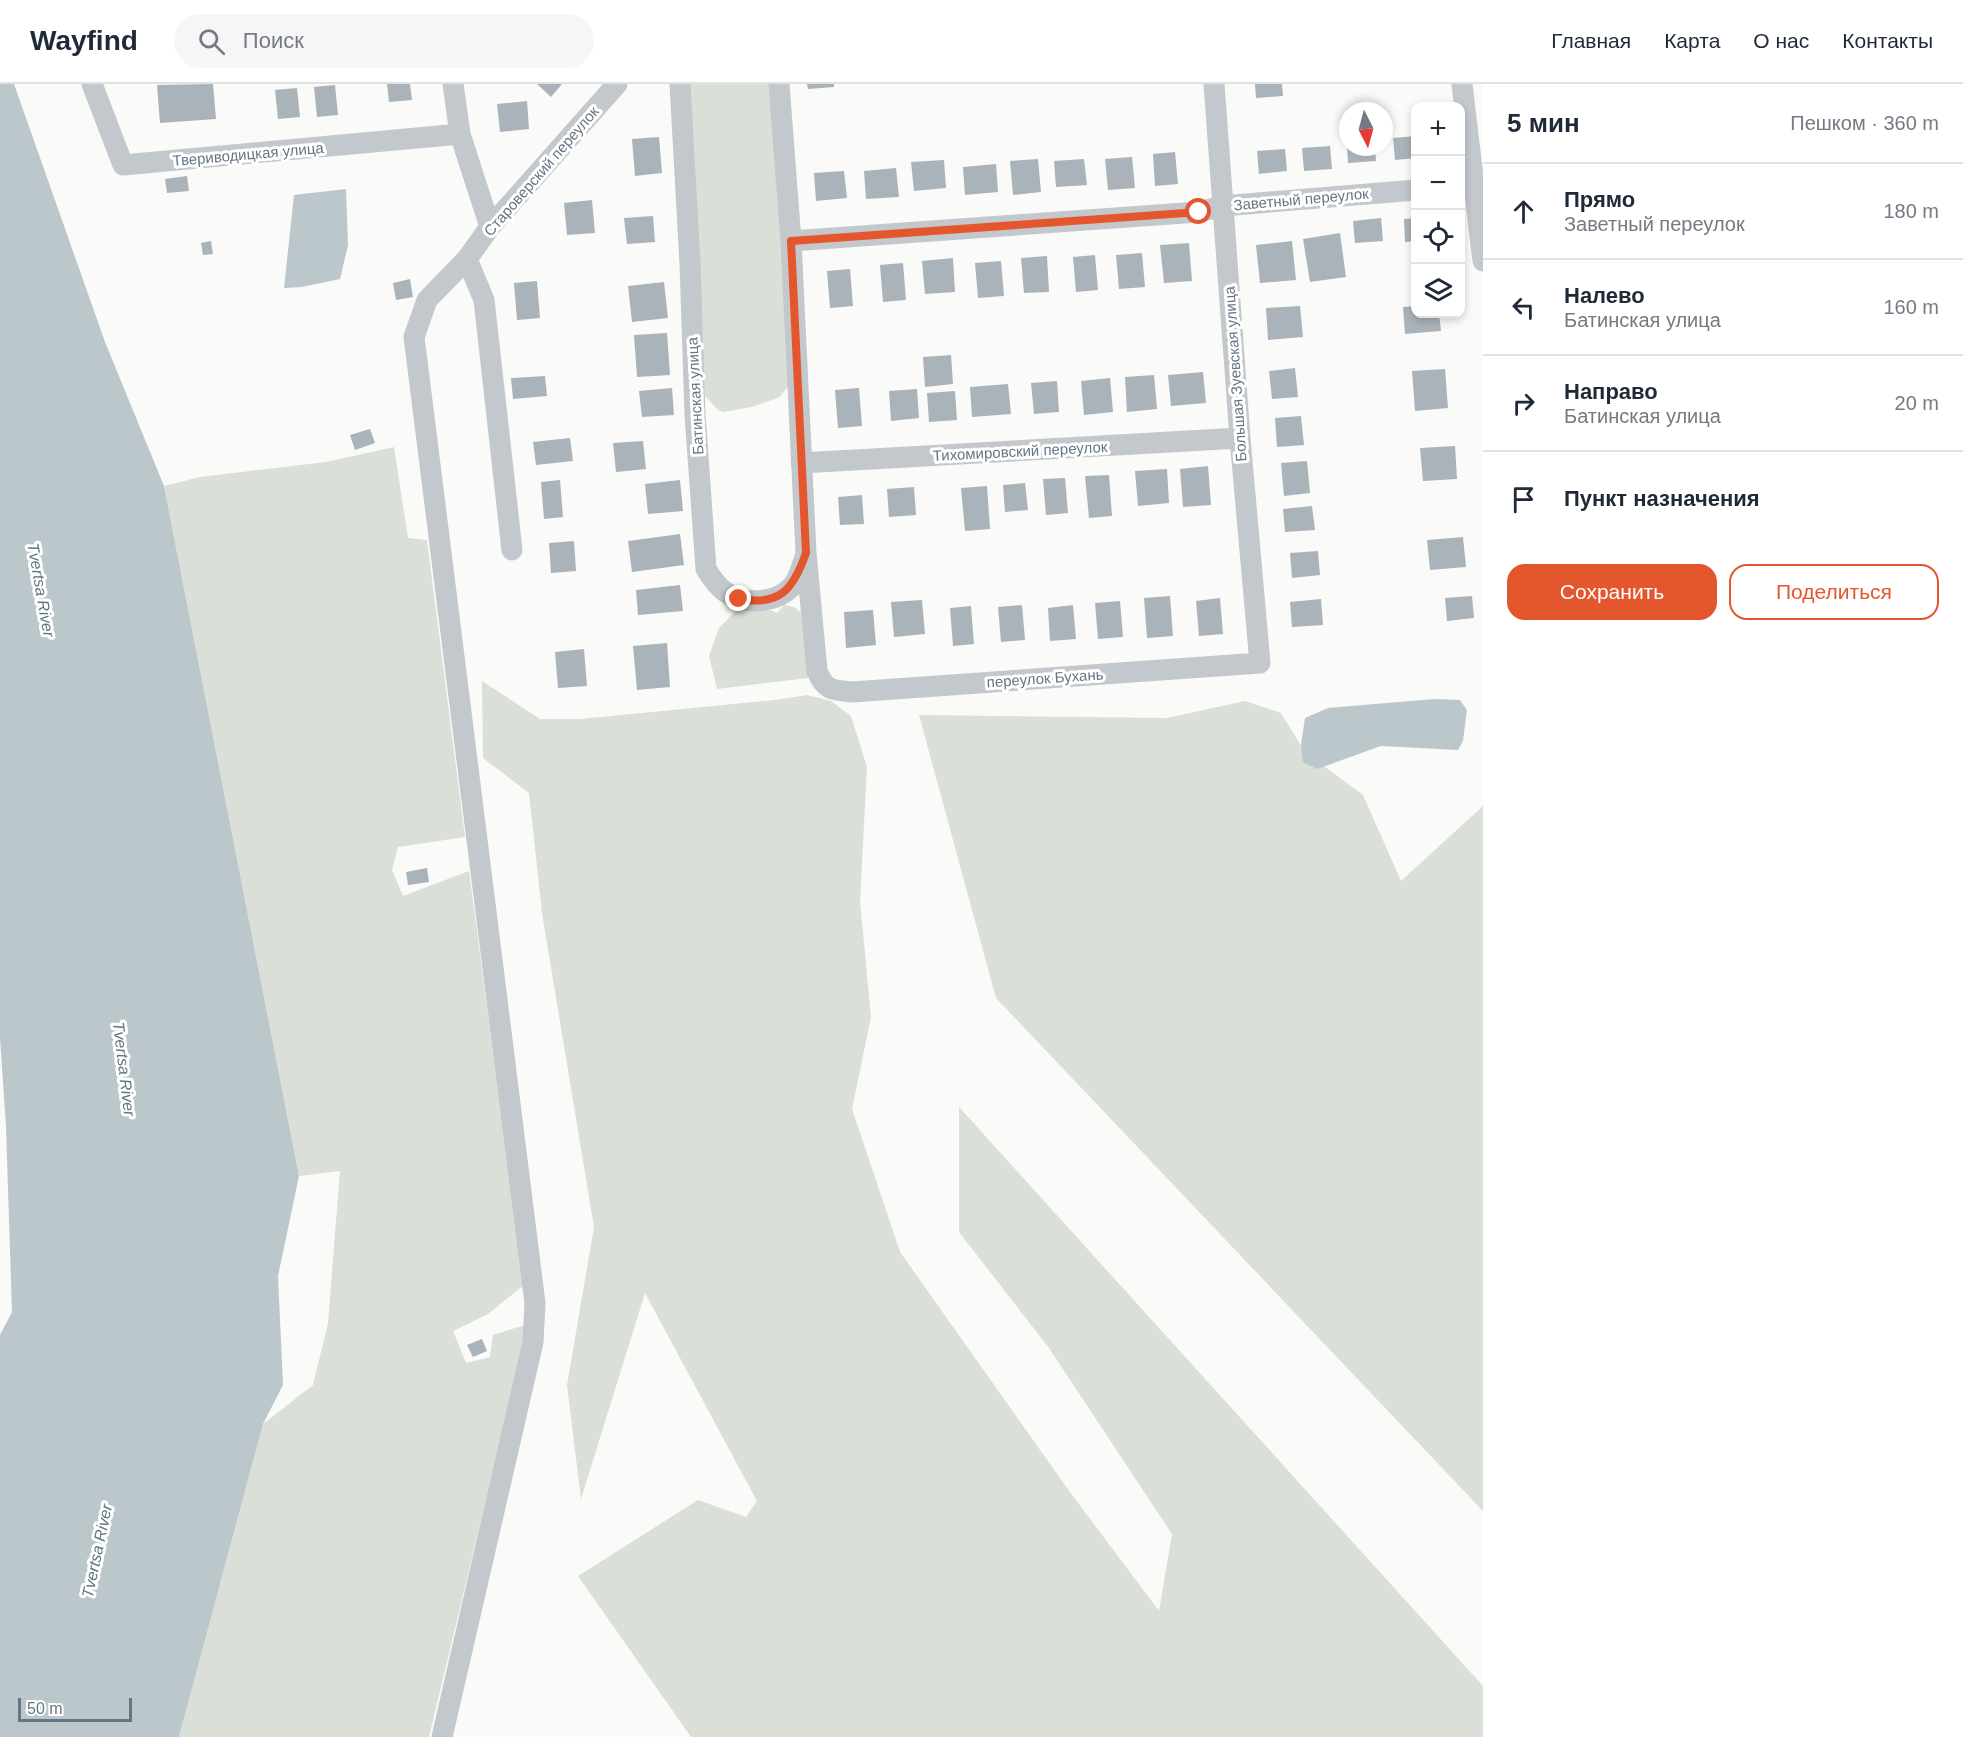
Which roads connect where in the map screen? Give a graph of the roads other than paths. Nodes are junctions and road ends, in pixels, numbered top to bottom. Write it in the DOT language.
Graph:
graph roads {
  1 [pos="92,84"];
  2 [pos="453,84"];
  3 [pos="617,84"];
  4 [pos="680,84"];
  5 [pos="779,84"];
  6 [pos="1214,84"];
  7 [pos="1462,84"];
  8 [pos="460,134"];
  9 [pos="1467,186"];
  10 [pos="1411,190"];
  11 [pos="1222,206"];
  12 [pos="490,228"];
  13 [pos="791,241"];
  14 [pos="467,259"];
  15 [pos="1483,261"];
  16 [pos="1240,438"];
  17 [pos="801,463"];
  18 [pos="512,550"];
  19 [pos="806,553"];
  20 [pos="1260,663"];
  21 [pos="831,690"];
  22 [pos="442,1737"];
  1 -- 8 [label="street, Твериводицкая улица"];
  2 -- 8 [label="street"];
  3 -- 12 [label="street, Староверский переулок"];
  4 -- 19 [label="street, Батинская улица"];
  5 -- 13 [label="street, Батинская улица"];
  6 -- 11 [label="street, Большая Зуевская улица"];
  7 -- 9 [label="street"];
  8 -- 12 [label="street"];
  9 -- 15 [label="street"];
  10 -- 11 [label="street, Заветный переулок"];
  11 -- 13 [label="street, Заветный переулок"];
  11 -- 16 [label="street, Большая Зуевская улица"];
  12 -- 14 [label="street, Староверский переулок"];
  13 -- 17 [label="street, Батинская улица"];
  14 -- 18 [label="street"];
  14 -- 22 [label="street, Староверский переулок"];
  16 -- 17 [label="street, Тихомировский переулок"];
  16 -- 20 [label="street, Большая Зуевская улица"];
  17 -- 19 [label="street, Батинская улица"];
  19 -- 21 [label="street, Батинская улица"];
  20 -- 21 [label="street, переулок Бухань"];
}
